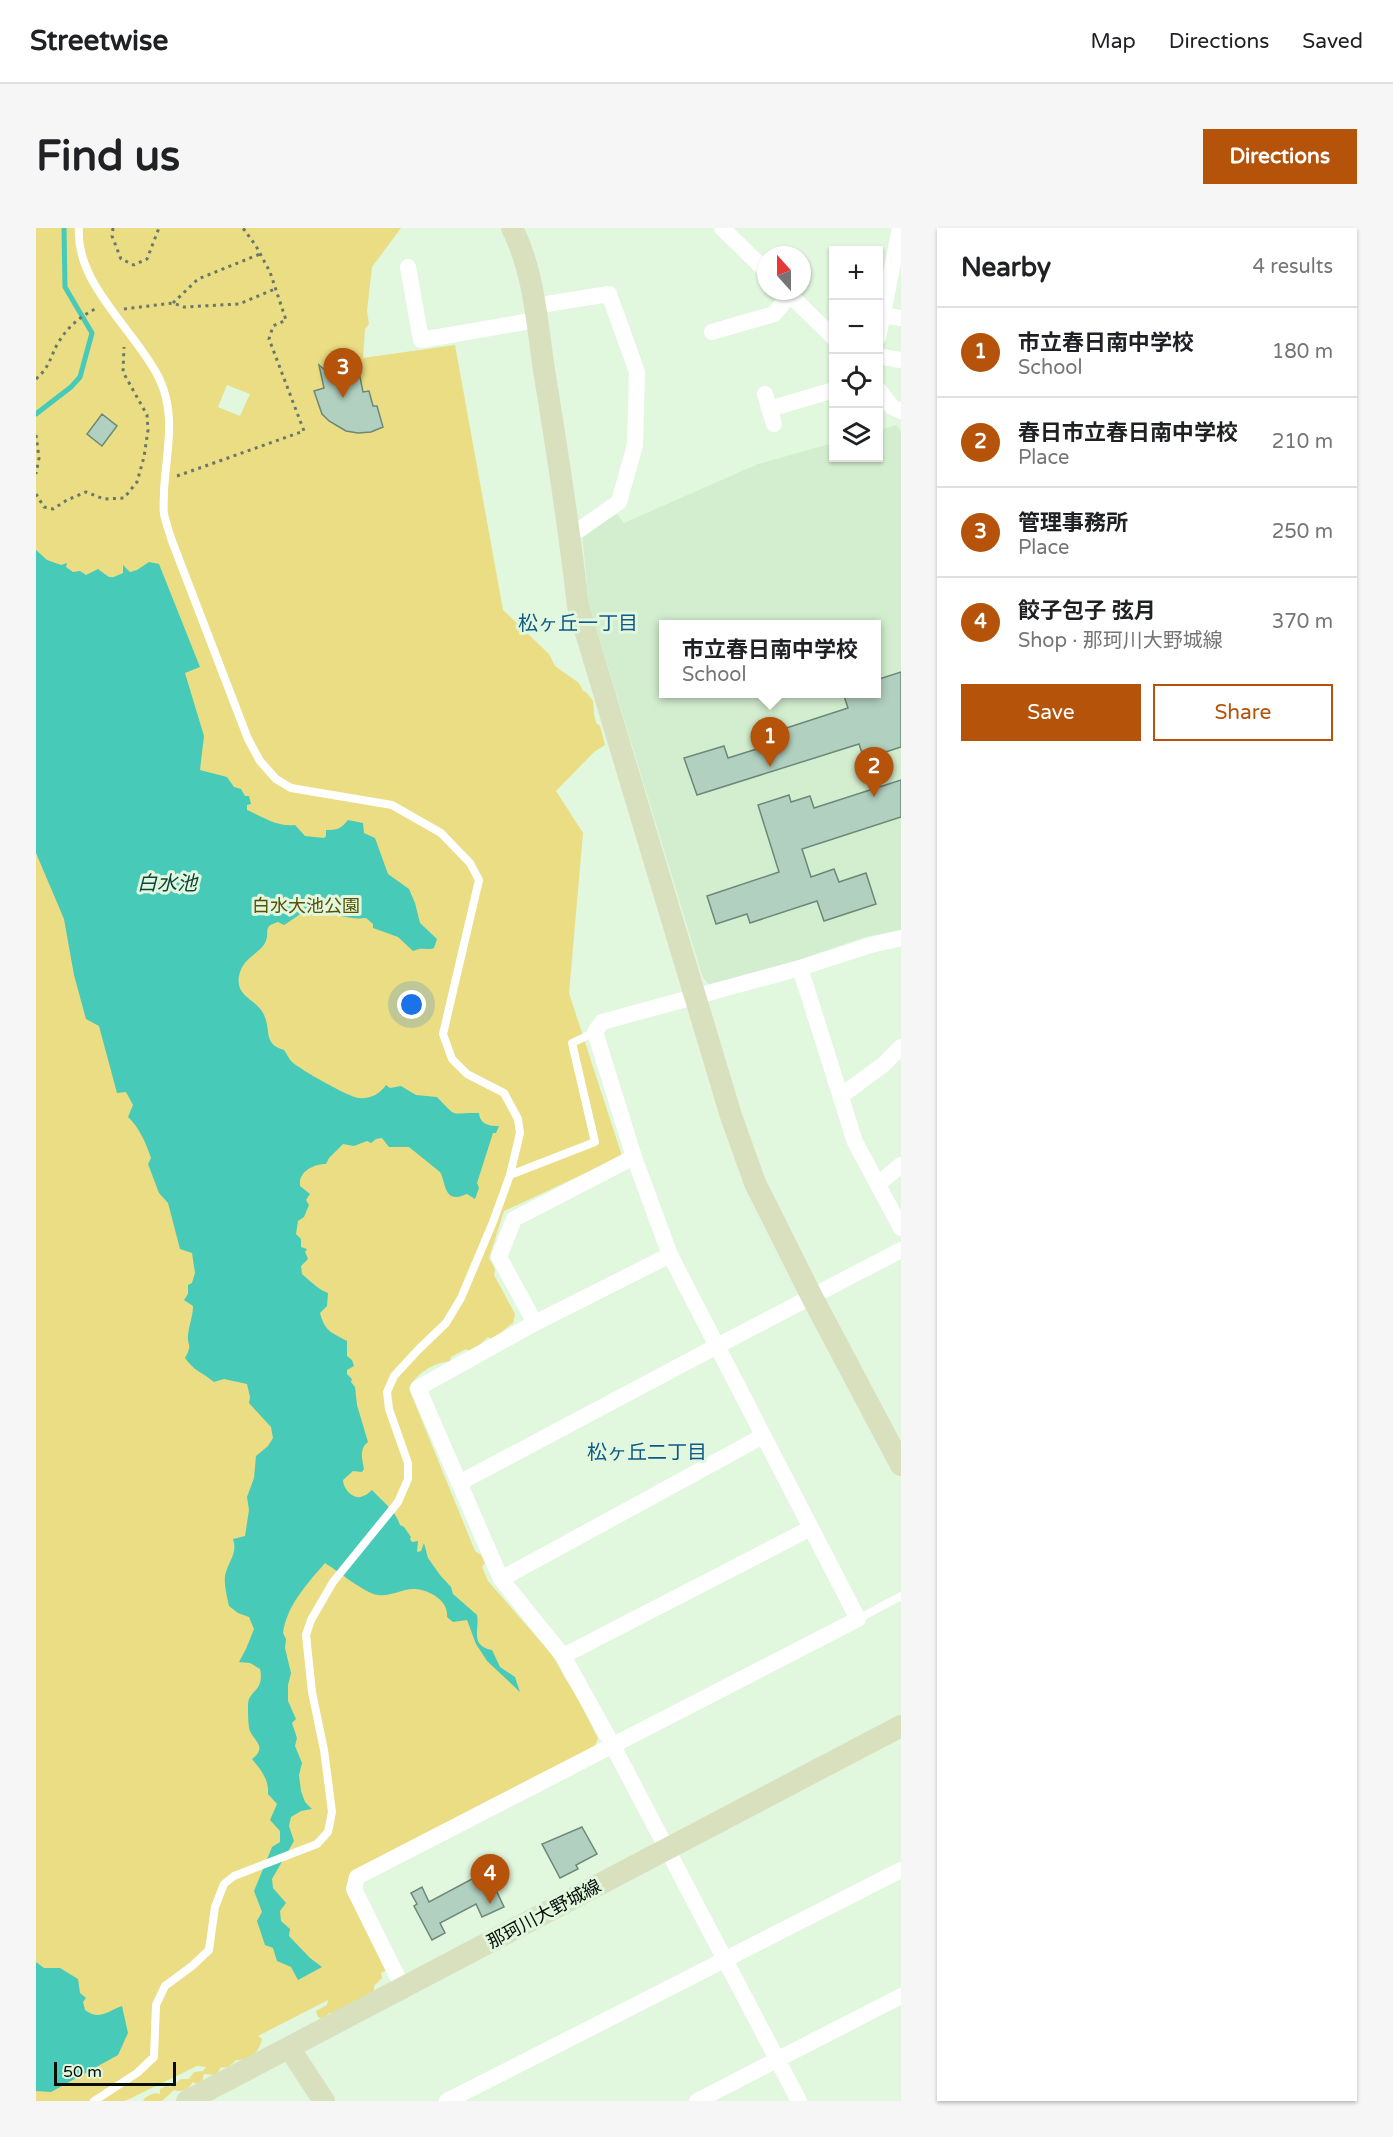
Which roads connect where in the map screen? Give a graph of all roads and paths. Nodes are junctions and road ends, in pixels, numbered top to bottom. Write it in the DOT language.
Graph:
graph roads {
  1 [pos="79,228"];
  2 [pos="113,228"];
  3 [pos="159,228"];
  4 [pos="243,228"];
  5 [pos="512,228"];
  6 [pos="722,228"];
  7 [pos="900,228"];
  8 [pos="260,254"];
  9 [pos="757,263"];
  10 [pos="408,267"];
  11 [pos="274,289"];
  12 [pos="783,300"];
  13 [pos="795,300"];
  14 [pos="173,303"];
  15 [pos="96,307"];
  16 [pos="111,310"];
  17 [pos="535,313"];
  18 [pos="883,315"];
  19 [pos="901,318"];
  20 [pos="129,330"];
  21 [pos="712,332"];
  22 [pos="829,333"];
  23 [pos="883,357"];
  24 [pos="901,360"];
  25 [pos="36,379"];
  26 [pos="829,391"];
  27 [pos="883,395"];
  28 [pos="769,409"];
  29 [pos="901,411"];
  30 [pos="36,435"];
  31 [pos="36,474"];
  32 [pos="165,481"];
  33 [pos="36,494"];
  34 [pos="570,534"];
  35 [pos="901,938"];
  36 [pos="800,968"];
  37 [pos="696,995"];
  38 [pos="595,1032"];
  39 [pos="901,1047"];
  40 [pos="842,1096"];
  41 [pos="634,1157"];
  42 [pos="901,1165"];
  43 [pos="510,1175"];
  44 [pos="878,1184"];
  45 [pos="901,1228"];
  46 [pos="901,1251"];
  47 [pos="670,1255"];
  48 [pos="812,1297"];
  49 [pos="534,1323"];
  50 [pos="717,1346"];
  51 [pos="763,1436"];
  52 [pos="901,1465"];
  53 [pos="459,1483"];
  54 [pos="811,1528"];
  55 [pos="501,1579"];
  56 [pos="901,1596"];
  57 [pos="858,1619"];
  58 [pos="562,1656"];
  59 [pos="901,1726"];
  60 [pos="613,1746"];
  61 [pos="667,1850"];
  62 [pos="901,1870"];
  63 [pos="725,1959"];
  64 [pos="403,1988"];
  65 [pos="901,1996"];
  66 [pos="290,2049"];
  67 [pos="777,2060"];
  68 [pos="94,2101"];
  69 [pos="187,2101"];
  70 [pos="324,2101"];
  71 [pos="447,2101"];
  72 [pos="697,2101"];
  73 [pos="799,2101"];
  1 -- 16 [label="lane"];
  2 -- 3 [label="path"];
  4 -- 8 [label="path"];
  5 -- 17 [label="street"];
  6 -- 9 [label="street"];
  7 -- 18 [label="street"];
  8 -- 11 [label="path"];
  8 -- 14 [label="path"];
  10 -- 17 [label="street"];
  11 -- 14 [label="path"];
  11 -- 32 [label="path"];
  12 -- 21 [label="street"];
  13 -- 22 [label="street"];
  14 -- 16 [label="path"];
  15 -- 25 [label="path"];
  16 -- 20 [label="lane"];
  17 -- 34 [label="street"];
  17 -- 34 [label="street"];
  18 -- 19 [label="street"];
  20 -- 32 [label="lane"];
  20 -- 33 [label="path"];
  23 -- 24 [label="street"];
  26 -- 28 [label="street"];
  27 -- 29 [label="street"];
  30 -- 31 [label="path"];
  32 -- 43 [label="lane"];
  34 -- 37 [label="street"];
  35 -- 36 [label="street"];
  36 -- 37 [label="street"];
  36 -- 40 [label="street"];
  37 -- 38 [label="street"];
  37 -- 48 [label="street"];
  38 -- 41 [label="street"];
  38 -- 43 [label="lane"];
  39 -- 40 [label="street"];
  40 -- 44 [label="street"];
  41 -- 47 [label="street"];
  41 -- 49 [label="street"];
  42 -- 44 [label="street"];
  43 -- 68 [label="lane"];
  44 -- 45 [label="street"];
  46 -- 48 [label="street"];
  47 -- 49 [label="street"];
  47 -- 50 [label="street"];
  48 -- 50 [label="street"];
  48 -- 52 [label="street"];
  49 -- 53 [label="street"];
  50 -- 51 [label="street"];
  50 -- 53 [label="street"];
  51 -- 54 [label="street"];
  51 -- 55 [label="street"];
  53 -- 55 [label="street"];
  54 -- 57 [label="street"];
  54 -- 58 [label="street"];
  55 -- 58 [label="street"];
  56 -- 57 [label="lane"];
  57 -- 60 [label="street"];
  58 -- 60 [label="street"];
  59 -- 61 [label="street, 那珂川大野城線"];
  60 -- 61 [label="street"];
  60 -- 64 [label="street"];
  61 -- 63 [label="street"];
  61 -- 64 [label="street, 那珂川大野城線"];
  62 -- 63 [label="street"];
  63 -- 67 [label="street"];
  63 -- 71 [label="street"];
  64 -- 66 [label="street, 那珂川大野城線"];
  65 -- 67 [label="street"];
  66 -- 69 [label="street, 那珂川大野城線"];
  66 -- 70 [label="street"];
  67 -- 72 [label="street"];
  67 -- 73 [label="street"];
}
